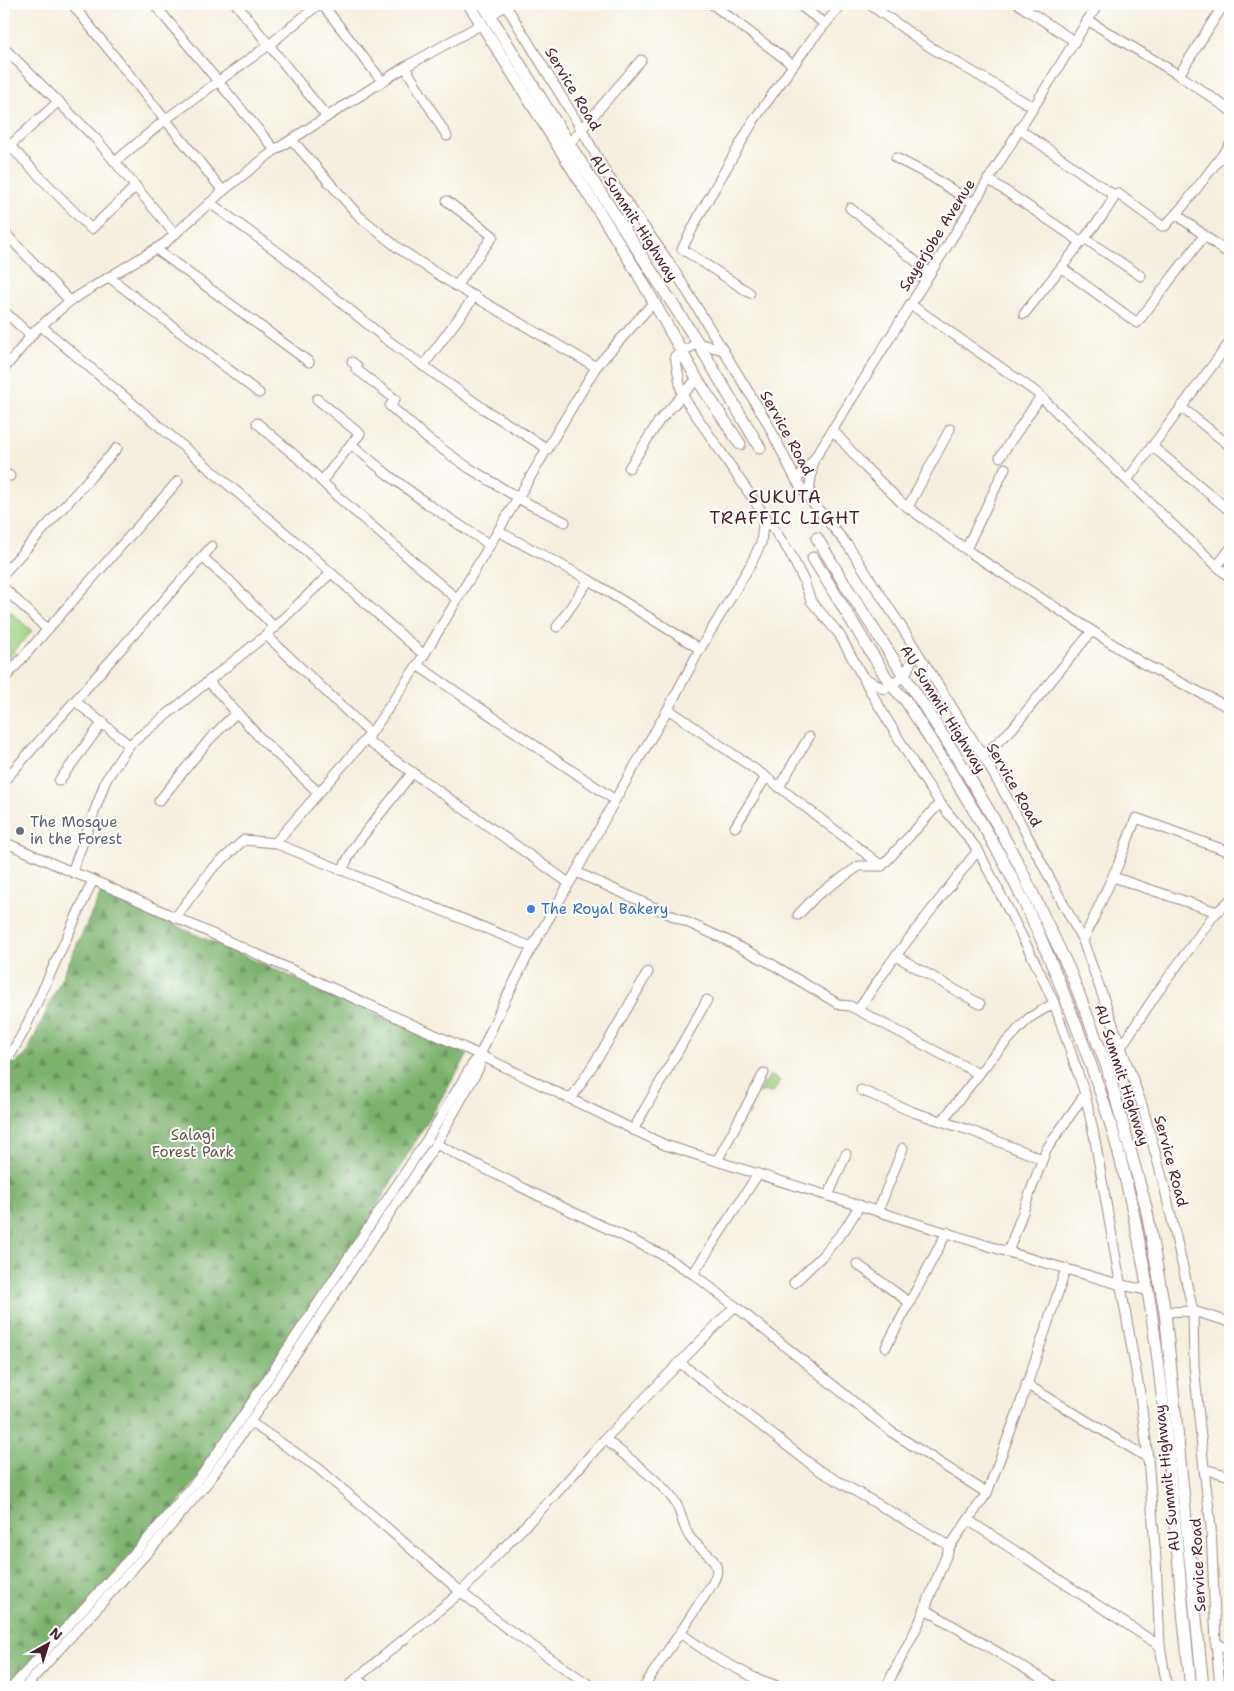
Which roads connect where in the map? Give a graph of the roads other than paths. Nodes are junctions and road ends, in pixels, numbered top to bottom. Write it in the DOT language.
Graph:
graph roads {
  1 [pos="72,4"];
  2 [pos="154,4"];
  3 [pos="236,4"];
  4 [pos="321,4"];
  5 [pos="469,4"];
  6 [pos="483,4"];
  7 [pos="507,4"];
  8 [pos="712,4"];
  9 [pos="798,4"];
  10 [pos="842,4"];
  11 [pos="869,4"];
  12 [pos="1018,4"];
  13 [pos="1097,4"];
  14 [pos="1224,4"];
  15 [pos="486,19"];
  16 [pos="1087,20"];
  17 [pos="825,24"];
  18 [pos="1074,41"];
  19 [pos="270,45"];
  20 [pos="4,48"];
  21 [pos="641,60"];
  22 [pos="793,65"];
  23 [pos="404,67"];
  24 [pos="1179,75"];
  25 [pos="382,81"];
  26 [pos="219,82"];
  27 [pos="59,101"];
  28 [pos="1033,107"];
  29 [pos="1230,110"];
  30 [pos="327,117"];
  31 [pos="166,119"];
  32 [pos="1019,129"];
  33 [pos="582,130"];
  34 [pos="447,136"];
  35 [pos="292,140"];
  36 [pos="569,144"];
  37 [pos="6,145"];
  38 [pos="1230,145"];
  39 [pos="275,150"];
  40 [pos="896,158"];
  41 [pos="115,162"];
  42 [pos="988,179"];
  43 [pos="136,186"];
  44 [pos="223,191"];
  45 [pos="1115,196"];
  46 [pos="447,201"];
  47 [pos="210,203"];
  48 [pos="973,203"];
  49 [pos="850,208"];
  50 [pos="1176,214"];
  51 [pos="4,232"];
  52 [pos="175,234"];
  53 [pos="1204,236"];
  54 [pos="1082,240"];
  55 [pos="156,249"];
  56 [pos="1225,251"];
  57 [pos="1062,268"];
  58 [pos="930,273"];
  59 [pos="1141,276"];
  60 [pos="108,277"];
  61 [pos="456,286"];
  62 [pos="750,293"];
  63 [pos="475,296"];
  64 [pos="70,301"];
  65 [pos="653,303"];
  66 [pos="910,304"];
  67 [pos="4,311"];
  68 [pos="1024,314"];
  69 [pos="41,326"];
  70 [pos="32,336"];
  71 [pos="1230,342"];
  72 [pos="698,343"];
  73 [pos="723,350"];
  74 [pos="682,353"];
  75 [pos="309,362"];
  76 [pos="352,362"];
  77 [pos="423,366"];
  78 [pos="596,367"];
  79 [pos="4,369"];
  80 [pos="697,378"];
  81 [pos="259,393"];
  82 [pos="682,395"];
  83 [pos="1041,396"];
  84 [pos="317,399"];
  85 [pos="1181,407"];
  86 [pos="257,423"];
  87 [pos="950,428"];
  88 [pos="832,430"];
  89 [pos="351,444"];
  90 [pos="740,444"];
  91 [pos="1152,446"];
  92 [pos="1230,446"];
  93 [pos="117,448"];
  94 [pos="760,448"];
  95 [pos="548,449"];
  96 [pos="1000,457"];
  97 [pos="813,461"];
  98 [pos="629,468"];
  99 [pos="1005,468"];
  100 [pos="796,480"];
  101 [pos="1127,480"];
  102 [pos="178,481"];
  103 [pos="322,481"];
  104 [pos="519,497"];
  105 [pos="808,497"];
  106 [pos="908,507"];
  107 [pos="1230,511"];
  108 [pos="764,514"];
  109 [pos="565,522"];
  110 [pos="498,531"];
  111 [pos="776,531"];
  112 [pos="817,538"];
  113 [pos="761,543"];
  114 [pos="490,545"];
  115 [pos="212,546"];
  116 [pos="966,549"];
  117 [pos="1230,550"];
  118 [pos="202,557"];
  119 [pos="813,558"];
  120 [pos="1217,566"];
  121 [pos="4,573"];
  122 [pos="331,574"];
  123 [pos="1230,578"];
  124 [pos="589,580"];
  125 [pos="4,588"];
  126 [pos="457,600"];
  127 [pos="275,628"];
  128 [pos="558,628"];
  129 [pos="47,629"];
  130 [pos="1092,631"];
  131 [pos="266,635"];
  132 [pos="700,649"];
  133 [pos="916,650"];
  134 [pos="424,655"];
  135 [pos="417,664"];
  136 [pos="905,676"];
  137 [pos="862,677"];
  138 [pos="4,679"];
  139 [pos="208,681"];
  140 [pos="891,685"];
  141 [pos="75,701"];
  142 [pos="1230,708"];
  143 [pos="668,709"];
  144 [pos="236,713"];
  145 [pos="103,722"];
  146 [pos="368,736"];
  147 [pos="809,737"];
  148 [pos="129,745"];
  149 [pos="983,756"];
  150 [pos="412,772"];
  151 [pos="766,777"];
  152 [pos="59,780"];
  153 [pos="4,781"];
  154 [pos="778,787"];
  155 [pos="319,793"];
  156 [pos="615,800"];
  157 [pos="160,801"];
  158 [pos="940,803"];
  159 [pos="735,827"];
  160 [pos="4,842"];
  161 [pos="275,844"];
  162 [pos="978,850"];
  163 [pos="1230,852"];
  164 [pos="882,866"];
  165 [pos="342,870"];
  166 [pos="72,872"];
  167 [pos="576,872"];
  168 [pos="1113,877"];
  169 [pos="93,880"];
  170 [pos="569,883"];
  171 [pos="1230,900"];
  172 [pos="1217,912"];
  173 [pos="798,915"];
  174 [pos="175,918"];
  175 [pos="1083,941"];
  176 [pos="532,947"];
  177 [pos="896,956"];
  178 [pos="648,972"];
  179 [pos="707,1000"];
  180 [pos="980,1004"];
  181 [pos="1054,1004"];
  182 [pos="858,1010"];
  183 [pos="1121,1047"];
  184 [pos="480,1055"];
  185 [pos="4,1059"];
  186 [pos="764,1072"];
  187 [pos="979,1074"];
  188 [pos="861,1090"];
  189 [pos="1085,1094"];
  190 [pos="571,1099"];
  191 [pos="942,1121"];
  192 [pos="633,1130"];
  193 [pos="436,1144"];
  194 [pos="903,1148"];
  195 [pos="846,1154"];
  196 [pos="1042,1159"];
  197 [pos="717,1161"];
  198 [pos="758,1174"];
  199 [pos="828,1196"];
  200 [pos="860,1205"];
  201 [pos="878,1211"];
  202 [pos="947,1232"];
  203 [pos="1008,1252"];
  204 [pos="857,1264"];
  205 [pos="1066,1269"];
  206 [pos="693,1274"];
  207 [pos="794,1282"];
  208 [pos="1121,1285"];
  209 [pos="1147,1290"];
  210 [pos="910,1303"];
  211 [pos="735,1306"];
  212 [pos="1193,1311"];
  213 [pos="1165,1312"];
  214 [pos="1230,1322"];
  215 [pos="886,1346"];
  216 [pos="679,1362"];
  217 [pos="1026,1384"];
  218 [pos="250,1422"];
  219 [pos="605,1439"];
  220 [pos="1148,1458"];
  221 [pos="1204,1469"];
  222 [pos="1230,1476"];
  223 [pos="987,1493"];
  224 [pos="968,1520"];
  225 [pos="950,1546"];
  226 [pos="461,1592"];
  227 [pos="925,1609"];
  228 [pos="680,1633"];
  229 [pos="1216,1644"];
  230 [pos="1160,1646"];
  231 [pos="1230,1650"];
  232 [pos="357,1678"];
  233 [pos="12,1687"];
  234 [pos="25,1687"];
  235 [pos="348,1687"];
  236 [pos="368,1687"];
  237 [pos="592,1687"];
  238 [pos="644,1687"];
  239 [pos="780,1687"];
  240 [pos="886,1687"];
  241 [pos="1056,1687"];
  242 [pos="1167,1687"];
  243 [pos="1191,1687"];
  244 [pos="1203,1687"];
  245 [pos="1220,1687"];
  1 -- 31 [label="street"];
  2 -- 26 [label="street"];
  3 -- 19 [label="street"];
  4 -- 19 [label="street"];
  4 -- 25 [label="street"];
  5 -- 15 [label="main road, AU Summit Highway"];
  6 -- 15 [label="main road, AU Summit Highway"];
  7 -- 15 [label="street"];
  7 -- 33 [label="street, Service Road"];
  8 -- 22 [label="street"];
  9 -- 17 [label="street"];
  10 -- 17 [label="street"];
  11 -- 28 [label="street"];
  12 -- 18 [label="street"];
  13 -- 16 [label="street, Sayerjobe Avenue"];
  14 -- 24 [label="street"];
  15 -- 23 [label="street"];
  15 -- 36 [label="main road, AU Summit Highway"];
  15 -- 65 [label="main road, AU Summit Highway"];
  16 -- 18 [label="street, Sayerjobe Avenue"];
  16 -- 24 [label="street"];
  17 -- 22 [label="street"];
  18 -- 28 [label="street, Sayerjobe Avenue"];
  19 -- 26 [label="street"];
  19 -- 30 [label="street"];
  20 -- 27 [label="street"];
  21 -- 33 [label="street"];
  22 -- 62 [label="street"];
  23 -- 25 [label="street"];
  23 -- 34 [label="street"];
  24 -- 29 [label="street"];
  25 -- 30 [label="street"];
  26 -- 31 [label="street"];
  26 -- 39 [label="street"];
  27 -- 37 [label="street"];
  27 -- 41 [label="street"];
  28 -- 32 [label="street, Sayerjobe Avenue"];
  30 -- 35 [label="street"];
  31 -- 41 [label="street"];
  31 -- 44 [label="street"];
  32 -- 42 [label="street, Sayerjobe Avenue"];
  32 -- 45 [label="street"];
  33 -- 36 [label="street"];
  33 -- 73 [label="street, Service Road"];
  35 -- 39 [label="street"];
  35 -- 61 [label="street"];
  36 -- 72 [label="main road, AU Summit Highway"];
  37 -- 43 [label="street"];
  38 -- 50 [label="street"];
  39 -- 44 [label="street"];
  40 -- 48 [label="street"];
  41 -- 43 [label="street"];
  42 -- 48 [label="street, Sayerjobe Avenue"];
  42 -- 54 [label="street"];
  43 -- 52 [label="street"];
  44 -- 47 [label="street"];
  45 -- 50 [label="street"];
  45 -- 54 [label="street"];
  46 -- 61 [label="street"];
  47 -- 52 [label="street"];
  47 -- 77 [label="street"];
  48 -- 58 [label="street, Sayerjobe Avenue"];
  49 -- 58 [label="street"];
  50 -- 53 [label="street"];
  51 -- 64 [label="street"];
  52 -- 55 [label="street"];
  53 -- 56 [label="street"];
  53 -- 57 [label="street"];
  54 -- 57 [label="street"];
  54 -- 59 [label="street"];
  55 -- 60 [label="street"];
  55 -- 75 [label="street"];
  57 -- 68 [label="street"];
  58 -- 66 [label="street, Sayerjobe Avenue"];
  60 -- 64 [label="street"];
  60 -- 81 [label="street"];
  61 -- 63 [label="street"];
  63 -- 77 [label="street"];
  63 -- 78 [label="street"];
  64 -- 69 [label="street"];
  65 -- 74 [label="main road, AU Summit Highway"];
  65 -- 78 [label="street"];
  66 -- 83 [label="street"];
  66 -- 88 [label="street, Sayerjobe Avenue"];
  67 -- 70 [label="street"];
  69 -- 70 [label="street"];
  69 -- 122 [label="street"];
  70 -- 79 [label="street"];
  71 -- 85 [label="street"];
  72 -- 73 [label="street"];
  72 -- 74 [label="street"];
  72 -- 94 [label="main road, AU Summit Highway"];
  73 -- 100 [label="street, Service Road"];
  74 -- 80 [label="main road, AU Summit Highway"];
  74 -- 82 [label="street"];
  76 -- 104 [label="street"];
  77 -- 95 [label="street"];
  78 -- 95 [label="street"];
  80 -- 82 [label="street"];
  80 -- 90 [label="main road, AU Summit Highway"];
  82 -- 98 [label="street"];
  82 -- 108 [label="street"];
  83 -- 96 [label="street"];
  83 -- 101 [label="street"];
  84 -- 89 [label="street"];
  85 -- 91 [label="street"];
  85 -- 92 [label="street"];
  86 -- 103 [label="street"];
  87 -- 106 [label="street"];
  88 -- 97 [label="street, Sayerjobe Avenue"];
  88 -- 106 [label="street"];
  89 -- 103 [label="street"];
  89 -- 114 [label="street"];
  91 -- 101 [label="street"];
  91 -- 107 [label="street"];
  93 -- 121 [label="street"];
  95 -- 104 [label="street"];
  97 -- 100 [label="street, Sayerjobe Avenue"];
  97 -- 105 [label="street"];
  99 -- 116 [label="street"];
  100 -- 105 [label="street, Service Road"];
  101 -- 120 [label="street"];
  102 -- 129 [label="street"];
  103 -- 126 [label="street"];
  104 -- 109 [label="street"];
  104 -- 110 [label="street"];
  105 -- 133 [label="street, Service Road"];
  106 -- 116 [label="street"];
  108 -- 111 [label="street"];
  108 -- 113 [label="street"];
  110 -- 114 [label="street"];
  110 -- 124 [label="street"];
  111 -- 113 [label="street"];
  111 -- 137 [label="street"];
  112 -- 136 [label="main road, AU Summit Highway"];
  113 -- 132 [label="street"];
  114 -- 126 [label="street"];
  115 -- 118 [label="street"];
  116 -- 130 [label="street"];
  117 -- 120 [label="street"];
  118 -- 127 [label="street"];
  118 -- 141 [label="street"];
  119 -- 140 [label="main road, AU Summit Highway"];
  120 -- 123 [label="street"];
  122 -- 127 [label="street"];
  122 -- 134 [label="street"];
  124 -- 128 [label="street"];
  124 -- 132 [label="street"];
  125 -- 129 [label="street"];
  126 -- 134 [label="street"];
  127 -- 131 [label="street"];
  129 -- 138 [label="street"];
  130 -- 142 [label="street"];
  130 -- 149 [label="street"];
  131 -- 139 [label="street"];
  131 -- 146 [label="street"];
  132 -- 143 [label="street"];
  133 -- 136 [label="street"];
  133 -- 149 [label="street, Service Road"];
  134 -- 135 [label="street"];
  135 -- 146 [label="street"];
  135 -- 156 [label="street"];
  136 -- 140 [label="street"];
  136 -- 213 [label="main road, AU Summit Highway"];
  137 -- 140 [label="street"];
  137 -- 158 [label="street"];
  139 -- 144 [label="street"];
  139 -- 148 [label="street"];
  140 -- 209 [label="main road, AU Summit Highway"];
  141 -- 145 [label="street"];
  141 -- 153 [label="street"];
  143 -- 151 [label="street"];
  143 -- 156 [label="street"];
  144 -- 155 [label="street"];
  144 -- 157 [label="street"];
  145 -- 148 [label="street"];
  145 -- 152 [label="street"];
  146 -- 150 [label="street"];
  146 -- 155 [label="street"];
  147 -- 154 [label="street"];
  148 -- 166 [label="street"];
  149 -- 175 [label="street, Service Road"];
  150 -- 165 [label="street"];
  150 -- 170 [label="street"];
  151 -- 154 [label="street"];
  151 -- 159 [label="street"];
  154 -- 164 [label="street"];
  155 -- 161 [label="street"];
  156 -- 167 [label="street"];
  158 -- 162 [label="street"];
  158 -- 164 [label="street"];
  160 -- 166 [label="street"];
  161 -- 165 [label="street"];
  161 -- 174 [label="street"];
  162 -- 177 [label="street"];
  162 -- 181 [label="street"];
  163 -- 168 [label="street"];
  164 -- 173 [label="street"];
  165 -- 176 [label="street"];
  166 -- 169 [label="street"];
  167 -- 170 [label="street"];
  167 -- 182 [label="street"];
  168 -- 172 [label="street"];
  168 -- 175 [label="street"];
  169 -- 174 [label="street"];
  169 -- 185 [label="street"];
  170 -- 176 [label="street"];
  171 -- 172 [label="street"];
  172 -- 183 [label="street"];
  174 -- 184 [label="street"];
  175 -- 183 [label="street, Service Road"];
  176 -- 184 [label="street"];
  177 -- 180 [label="street"];
  177 -- 182 [label="street"];
  178 -- 190 [label="street"];
  179 -- 192 [label="street"];
  181 -- 187 [label="street"];
  181 -- 189 [label="street"];
  182 -- 187 [label="street"];
  183 -- 212 [label="street, Service Road"];
  184 -- 190 [label="street"];
  184 -- 193 [label="street"];
  184 -- 233 [label="street"];
  186 -- 197 [label="street"];
  187 -- 191 [label="street"];
  188 -- 191 [label="street"];
  189 -- 196 [label="street"];
  189 -- 208 [label="street"];
  190 -- 192 [label="street"];
  191 -- 196 [label="street"];
  192 -- 197 [label="street"];
  193 -- 206 [label="street"];
  193 -- 218 [label="street"];
  194 -- 201 [label="street"];
  195 -- 199 [label="street"];
  196 -- 203 [label="street"];
  197 -- 198 [label="street"];
  198 -- 199 [label="street"];
  198 -- 206 [label="street"];
  199 -- 200 [label="street"];
  200 -- 201 [label="street"];
  200 -- 207 [label="street"];
  201 -- 202 [label="street"];
  202 -- 203 [label="street"];
  202 -- 210 [label="street"];
  203 -- 205 [label="street"];
  204 -- 210 [label="street"];
  205 -- 208 [label="street"];
  205 -- 217 [label="street"];
  206 -- 211 [label="street"];
  208 -- 209 [label="street"];
  208 -- 220 [label="street"];
  209 -- 243 [label="main road, AU Summit Highway"];
  210 -- 215 [label="street"];
  211 -- 216 [label="street"];
  211 -- 223 [label="street"];
  212 -- 213 [label="street"];
  212 -- 214 [label="street"];
  212 -- 221 [label="street, Service Road"];
  213 -- 244 [label="main road, AU Summit Highway"];
  216 -- 219 [label="street"];
  216 -- 225 [label="street"];
  217 -- 220 [label="street"];
  217 -- 223 [label="street"];
  218 -- 226 [label="street"];
  218 -- 234 [label="street"];
  219 -- 226 [label="street"];
  219 -- 228 [label="street"];
  220 -- 230 [label="street"];
  221 -- 222 [label="street"];
  221 -- 229 [label="street, Service Road"];
  223 -- 224 [label="street"];
  224 -- 225 [label="street"];
  224 -- 230 [label="street"];
  225 -- 227 [label="street"];
  226 -- 232 [label="street"];
  226 -- 237 [label="street"];
  227 -- 240 [label="street"];
  227 -- 241 [label="street"];
  228 -- 238 [label="street"];
  228 -- 239 [label="street"];
  229 -- 231 [label="street"];
  229 -- 245 [label="street, Service Road"];
  230 -- 242 [label="street"];
  232 -- 235 [label="street"];
  232 -- 236 [label="street"];
}
